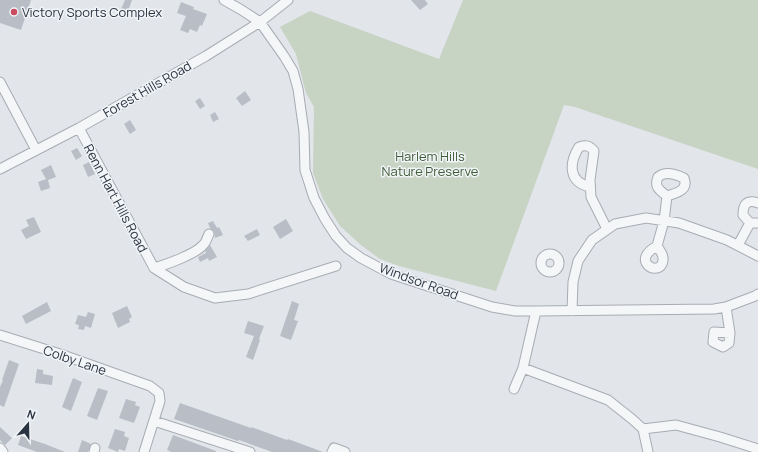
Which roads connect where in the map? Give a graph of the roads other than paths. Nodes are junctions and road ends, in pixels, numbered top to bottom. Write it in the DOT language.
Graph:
graph roads {
  1 [pos="224,0"];
  2 [pos="288,0"];
  3 [pos="260,22"];
  4 [pos="0,82"];
  5 [pos="79,128"];
  6 [pos="36,150"];
  7 [pos="0,169"];
  8 [pos="590,187"];
  9 [pos="667,196"];
  10 [pos="758,203"];
  11 [pos="664,221"];
  12 [pos="754,223"];
  13 [pos="607,229"];
  14 [pos="209,234"];
  15 [pos="738,245"];
  16 [pos="657,246"];
  17 [pos="758,256"];
  18 [pos="336,266"];
  19 [pos="559,266"];
  20 [pos="154,268"];
  21 [pos="576,271"];
  22 [pos="758,294"];
  23 [pos="726,307"];
  24 [pos="572,311"];
  25 [pos="536,312"];
  26 [pos="730,334"];
  27 [pos="0,337"];
  28 [pos="523,368"];
  29 [pos="514,389"];
  30 [pos="154,421"];
  31 [pos="643,429"];
  32 [pos="0,448"];
  33 [pos="758,449"];
  34 [pos="3,452"];
  35 [pos="144,452"];
  36 [pos="250,452"];
  37 [pos="332,452"];
  38 [pos="345,452"];
  39 [pos="648,452"];
  1 -- 3 [label="street, Windsor Road"];
  2 -- 3 [label="street, Forest Hills Road"];
  3 -- 5 [label="street, Forest Hills Road"];
  3 -- 25 [label="street, Windsor Road"];
  4 -- 6 [label="street"];
  5 -- 6 [label="street, Forest Hills Road"];
  5 -- 20 [label="street, Renn Hart Hills Road"];
  6 -- 7 [label="street, Forest Hills Road"];
  8 -- 13 [label="street"];
  9 -- 11 [label="street"];
  10 -- 12 [label="street"];
  11 -- 13 [label="street"];
  11 -- 15 [label="street"];
  11 -- 16 [label="street"];
  12 -- 15 [label="street"];
  13 -- 21 [label="street"];
  14 -- 20 [label="street"];
  15 -- 17 [label="street"];
  18 -- 20 [label="street"];
  19 -- 21 [label="street"];
  21 -- 24 [label="street"];
  22 -- 23 [label="street, Windsor Road"];
  23 -- 24 [label="street, Windsor Road"];
  23 -- 26 [label="street"];
  24 -- 25 [label="street, Windsor Road"];
  25 -- 28 [label="street"];
  27 -- 30 [label="street, Colby Lane"];
  28 -- 29 [label="street"];
  28 -- 31 [label="street"];
  30 -- 35 [label="street"];
  30 -- 36 [label="street"];
  31 -- 33 [label="street"];
  31 -- 39 [label="street"];
  32 -- 34 [label="street"];
  37 -- 38 [label="street"];
}
